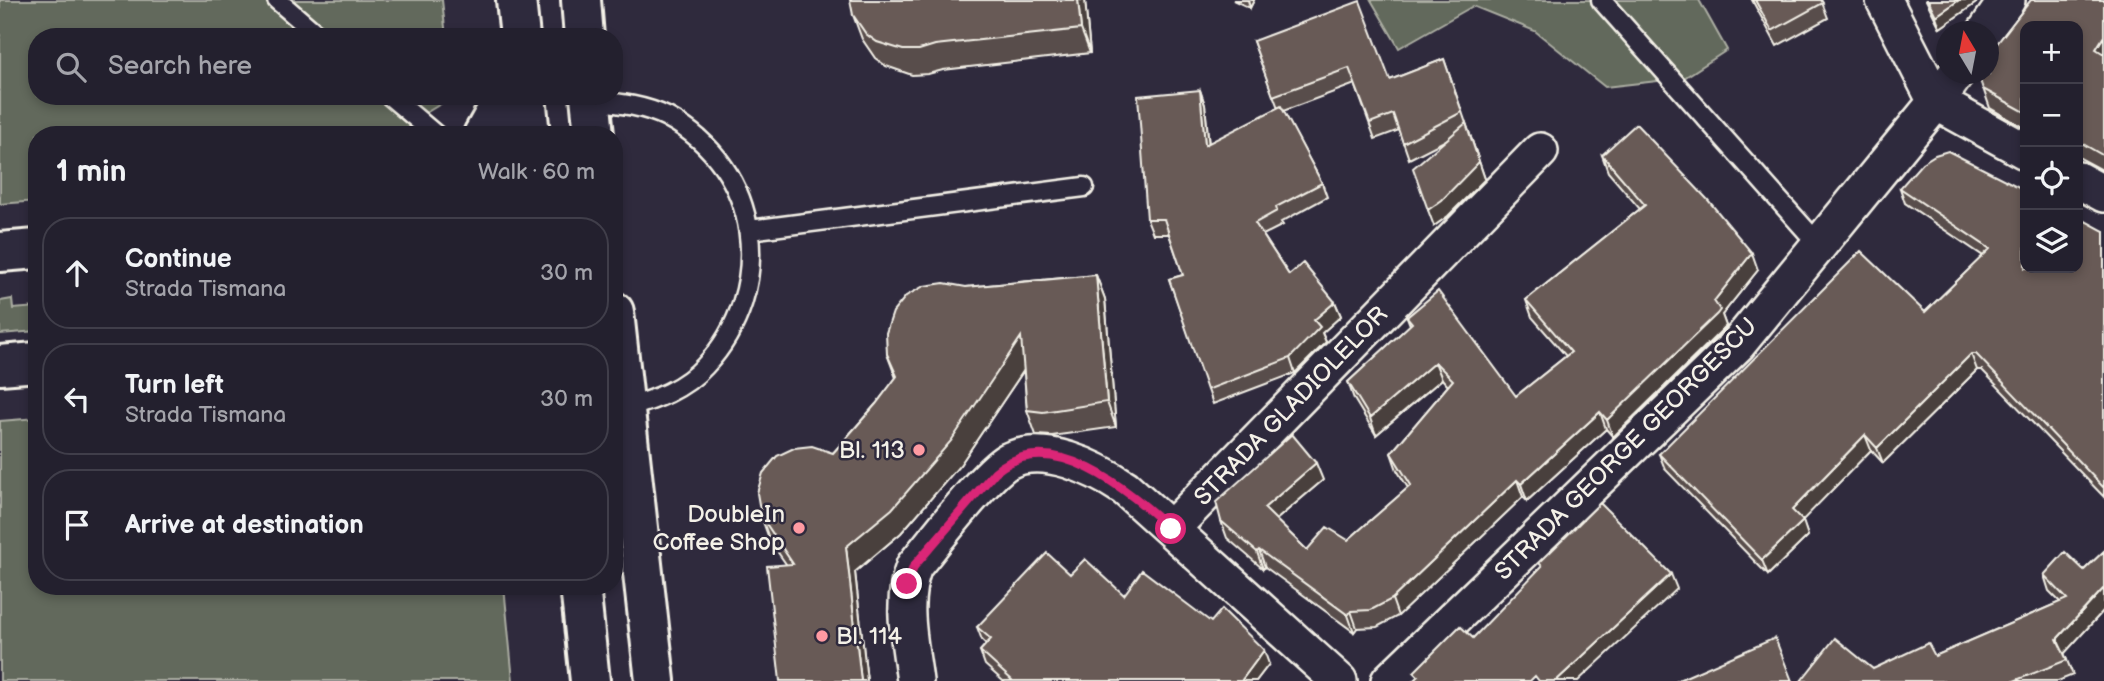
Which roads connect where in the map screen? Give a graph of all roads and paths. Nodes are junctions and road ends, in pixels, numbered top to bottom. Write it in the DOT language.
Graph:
graph roads {
  1 [pos="276,0"];
  2 [pos="516,0"];
  3 [pos="580,0"];
  4 [pos="1601,0"];
  5 [pos="1884,0"];
  6 [pos="2007,0"];
  7 [pos="1993,21"];
  8 [pos="309,28"];
  9 [pos="519,28"];
  10 [pos="583,28"];
  11 [pos="1949,84"];
  12 [pos="1936,102"];
  13 [pos="401,105"];
  14 [pos="500,105"];
  15 [pos="527,105"];
  16 [pos="591,110"];
  17 [pos="425,126"];
  18 [pos="488,126"];
  19 [pos="529,126"];
  20 [pos="2020,148"];
  21 [pos="1540,151"];
  22 [pos="2083,183"];
  23 [pos="1084,187"];
  24 [pos="2104,194"];
  25 [pos="750,230"];
  26 [pos="1819,245"];
  27 [pos="28,250"];
  28 [pos="0,252"];
  29 [pos="28,363"];
  30 [pos="0,365"];
  31 [pos="623,384"];
  32 [pos="626,408"];
  33 [pos="1171,529"];
  34 [pos="581,595"];
  35 [pos="590,681"];
  36 [pos="655,681"];
  37 [pos="915,681"];
  38 [pos="1339,681"];
  39 [pos="1389,681"];
  1 -- 8 [label="lane"];
  2 -- 9 [label="main road"];
  3 -- 10 [label="main road"];
  4 -- 26 [label="lane"];
  5 -- 12 [label="street"];
  6 -- 7 [label="street"];
  11 -- 12 [label="street, STRADA GEORGE GEORGESCU"];
  12 -- 20 [label="street"];
  12 -- 26 [label="street, STRADA GEORGE GEORGESCU"];
  13 -- 17 [label="lane"];
  14 -- 18 [label="main road"];
  15 -- 19 [label="main road"];
  16 -- 25 [label="lane"];
  21 -- 33 [label="street, STRADA GLADIOLELOR"];
  22 -- 24 [label="street"];
  23 -- 25 [label="lane"];
  25 -- 32 [label="lane"];
  26 -- 39 [label="street, STRADA GEORGE GEORGESCU"];
  27 -- 28 [label="main road"];
  29 -- 30 [label="main road"];
  31 -- 32 [label="main road"];
  32 -- 36 [label="main road"];
  33 -- 37 [label="street"];
  33 -- 38 [label="street"];
  34 -- 35 [label="main road"];
}
